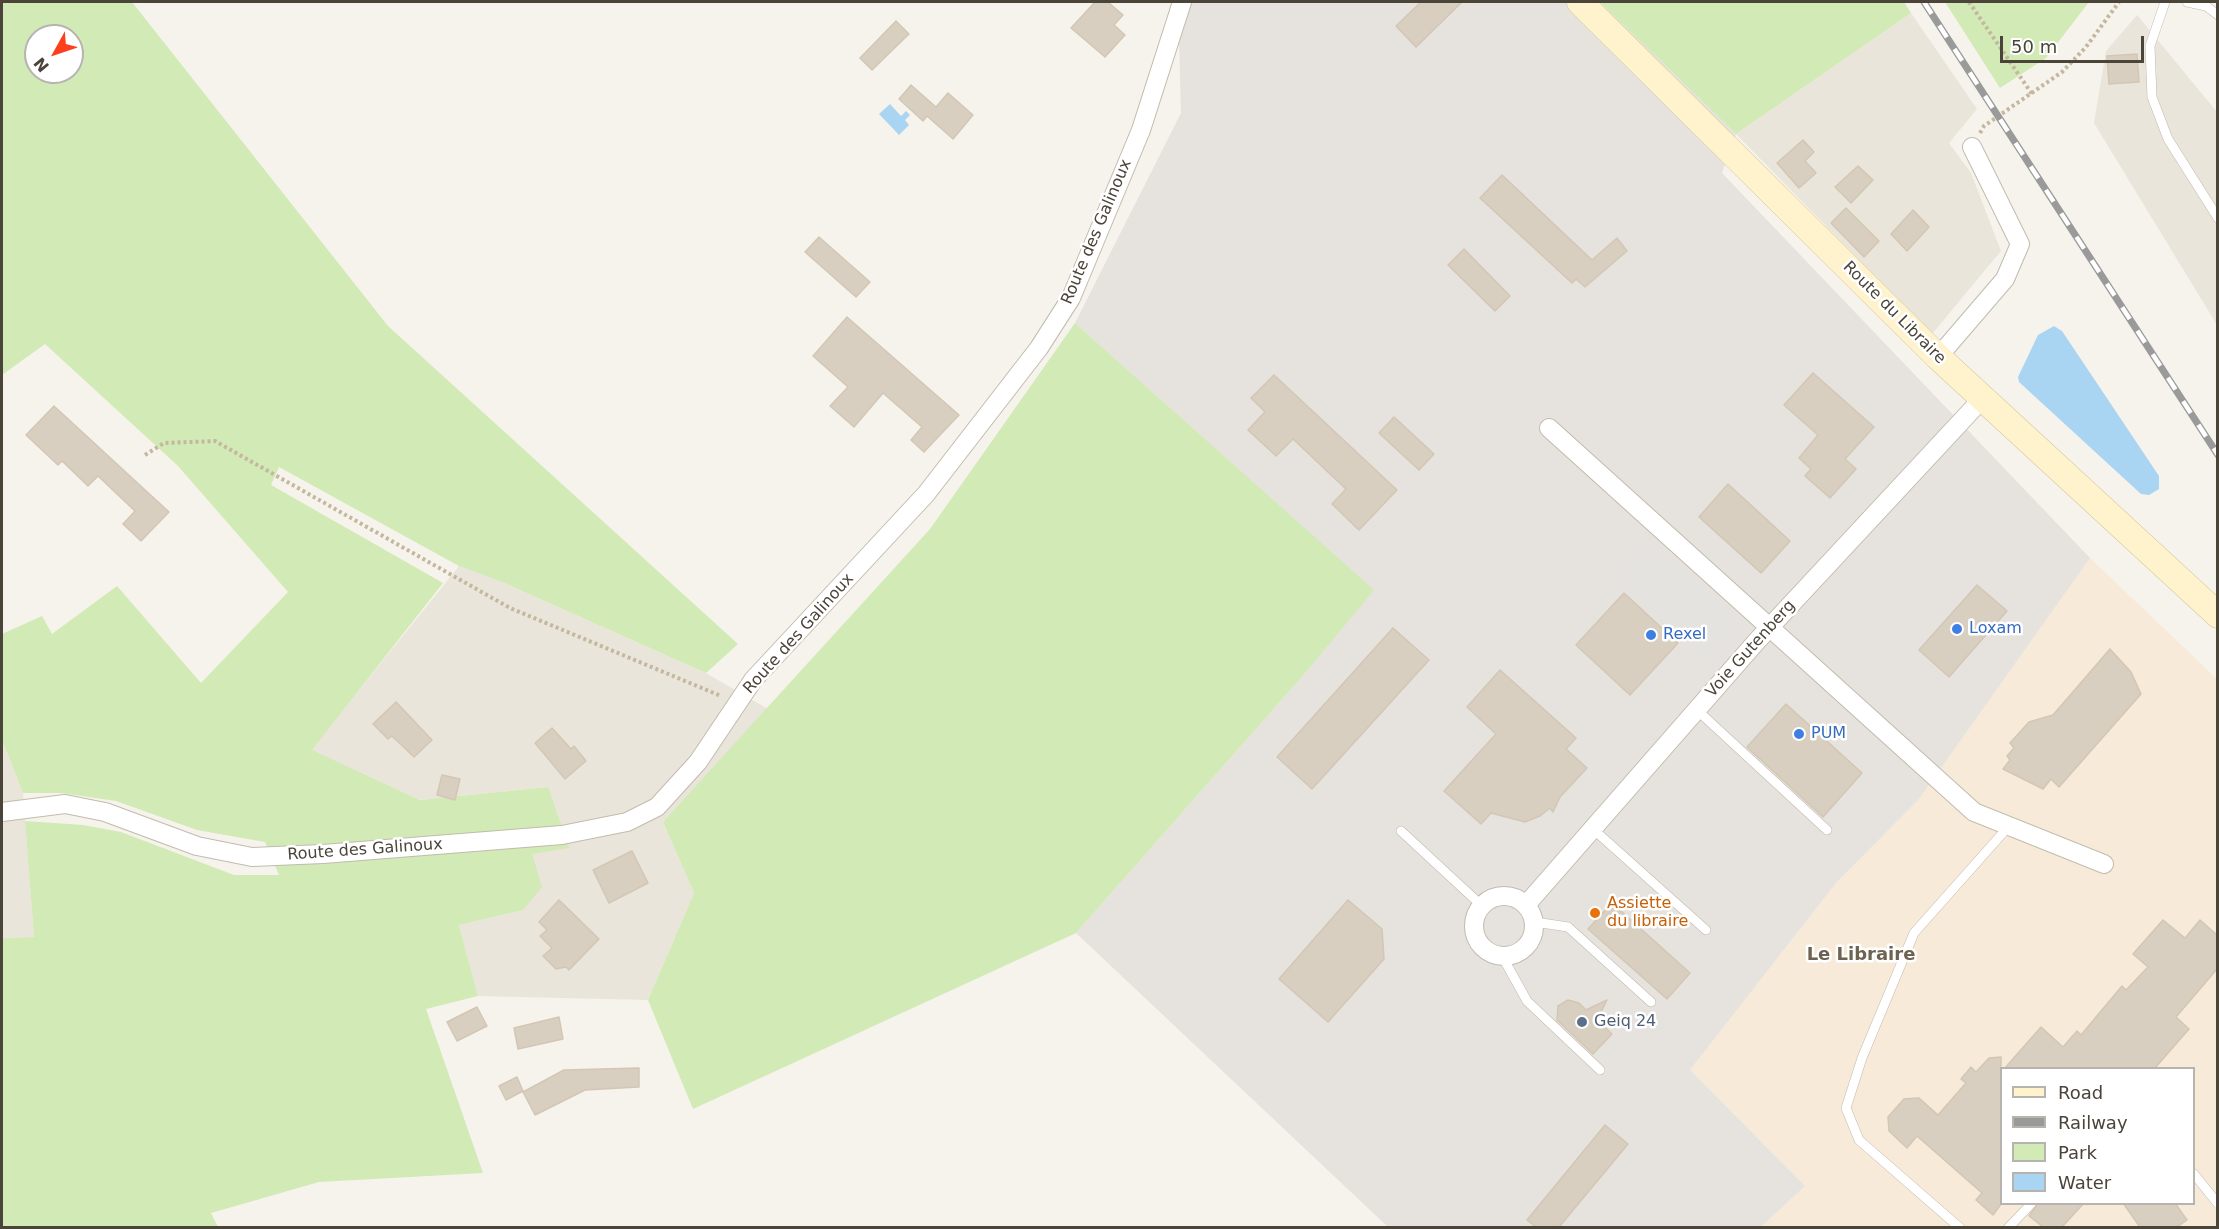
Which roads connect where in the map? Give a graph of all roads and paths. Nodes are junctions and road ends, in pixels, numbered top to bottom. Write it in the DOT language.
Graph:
graph roads {
  1 [pos="1182,2"];
  2 [pos="1580,2"];
  3 [pos="1969,2"];
  4 [pos="2120,2"];
  5 [pos="2165,2"];
  6 [pos="2187,2"];
  7 [pos="2217,15"];
  8 [pos="2032,94"];
  9 [pos="1972,147"];
  10 [pos="2217,218"];
  11 [pos="1938,357"];
  12 [pos="1982,399"];
  13 [pos="1549,428"];
  14 [pos="146,455"];
  15 [pos="2217,615"];
  16 [pos="1770,628"];
  17 [pos="738,703"];
  18 [pos="1697,710"];
  19 [pos="2,812"];
  20 [pos="2009,826"];
  21 [pos="1593,829"];
  22 [pos="1827,830"];
  23 [pos="1401,831"];
  24 [pos="2104,864"];
  25 [pos="1481,905"];
  26 [pos="1526,905"];
  27 [pos="1535,922"];
  28 [pos="1706,930"];
  29 [pos="1502,956"];
  30 [pos="1651,1002"];
  31 [pos="1600,1070"];
  32 [pos="2195,1176"];
  33 [pos="2217,1204"];
  34 [pos="2029,1205"];
  35 [pos="1960,1227"];
  36 [pos="2008,1227"];
  1 -- 17 [label="street, Route des Galinoux"];
  2 -- 11 [label="main road, Route du Libraire"];
  3 -- 8 [label="path"];
  4 -- 8 [label="path"];
  5 -- 10 [label="lane"];
  6 -- 7 [label="lane"];
  8 -- 9 [label="path"];
  9 -- 11 [label="street"];
  11 -- 12 [label="main road, Route du Libraire"];
  12 -- 15 [label="main road, Route du Libraire"];
  12 -- 16 [label="street, Voie Gutenberg"];
  13 -- 16 [label="street"];
  14 -- 17 [label="path"];
  16 -- 18 [label="street, Voie Gutenberg"];
  16 -- 20 [label="street"];
  17 -- 19 [label="street, Route des Galinoux"];
  18 -- 21 [label="street, Voie Gutenberg"];
  18 -- 22 [label="lane"];
  20 -- 24 [label="street"];
  20 -- 35 [label="lane"];
  21 -- 26 [label="street, Voie Gutenberg"];
  21 -- 28 [label="lane"];
  23 -- 25 [label="lane"];
  25 -- 26 [label="street"];
  25 -- 29 [label="street"];
  26 -- 27 [label="street"];
  27 -- 29 [label="street"];
  27 -- 30 [label="lane"];
  29 -- 31 [label="lane"];
  32 -- 33 [label="lane"];
  34 -- 36 [label="lane"];
}
